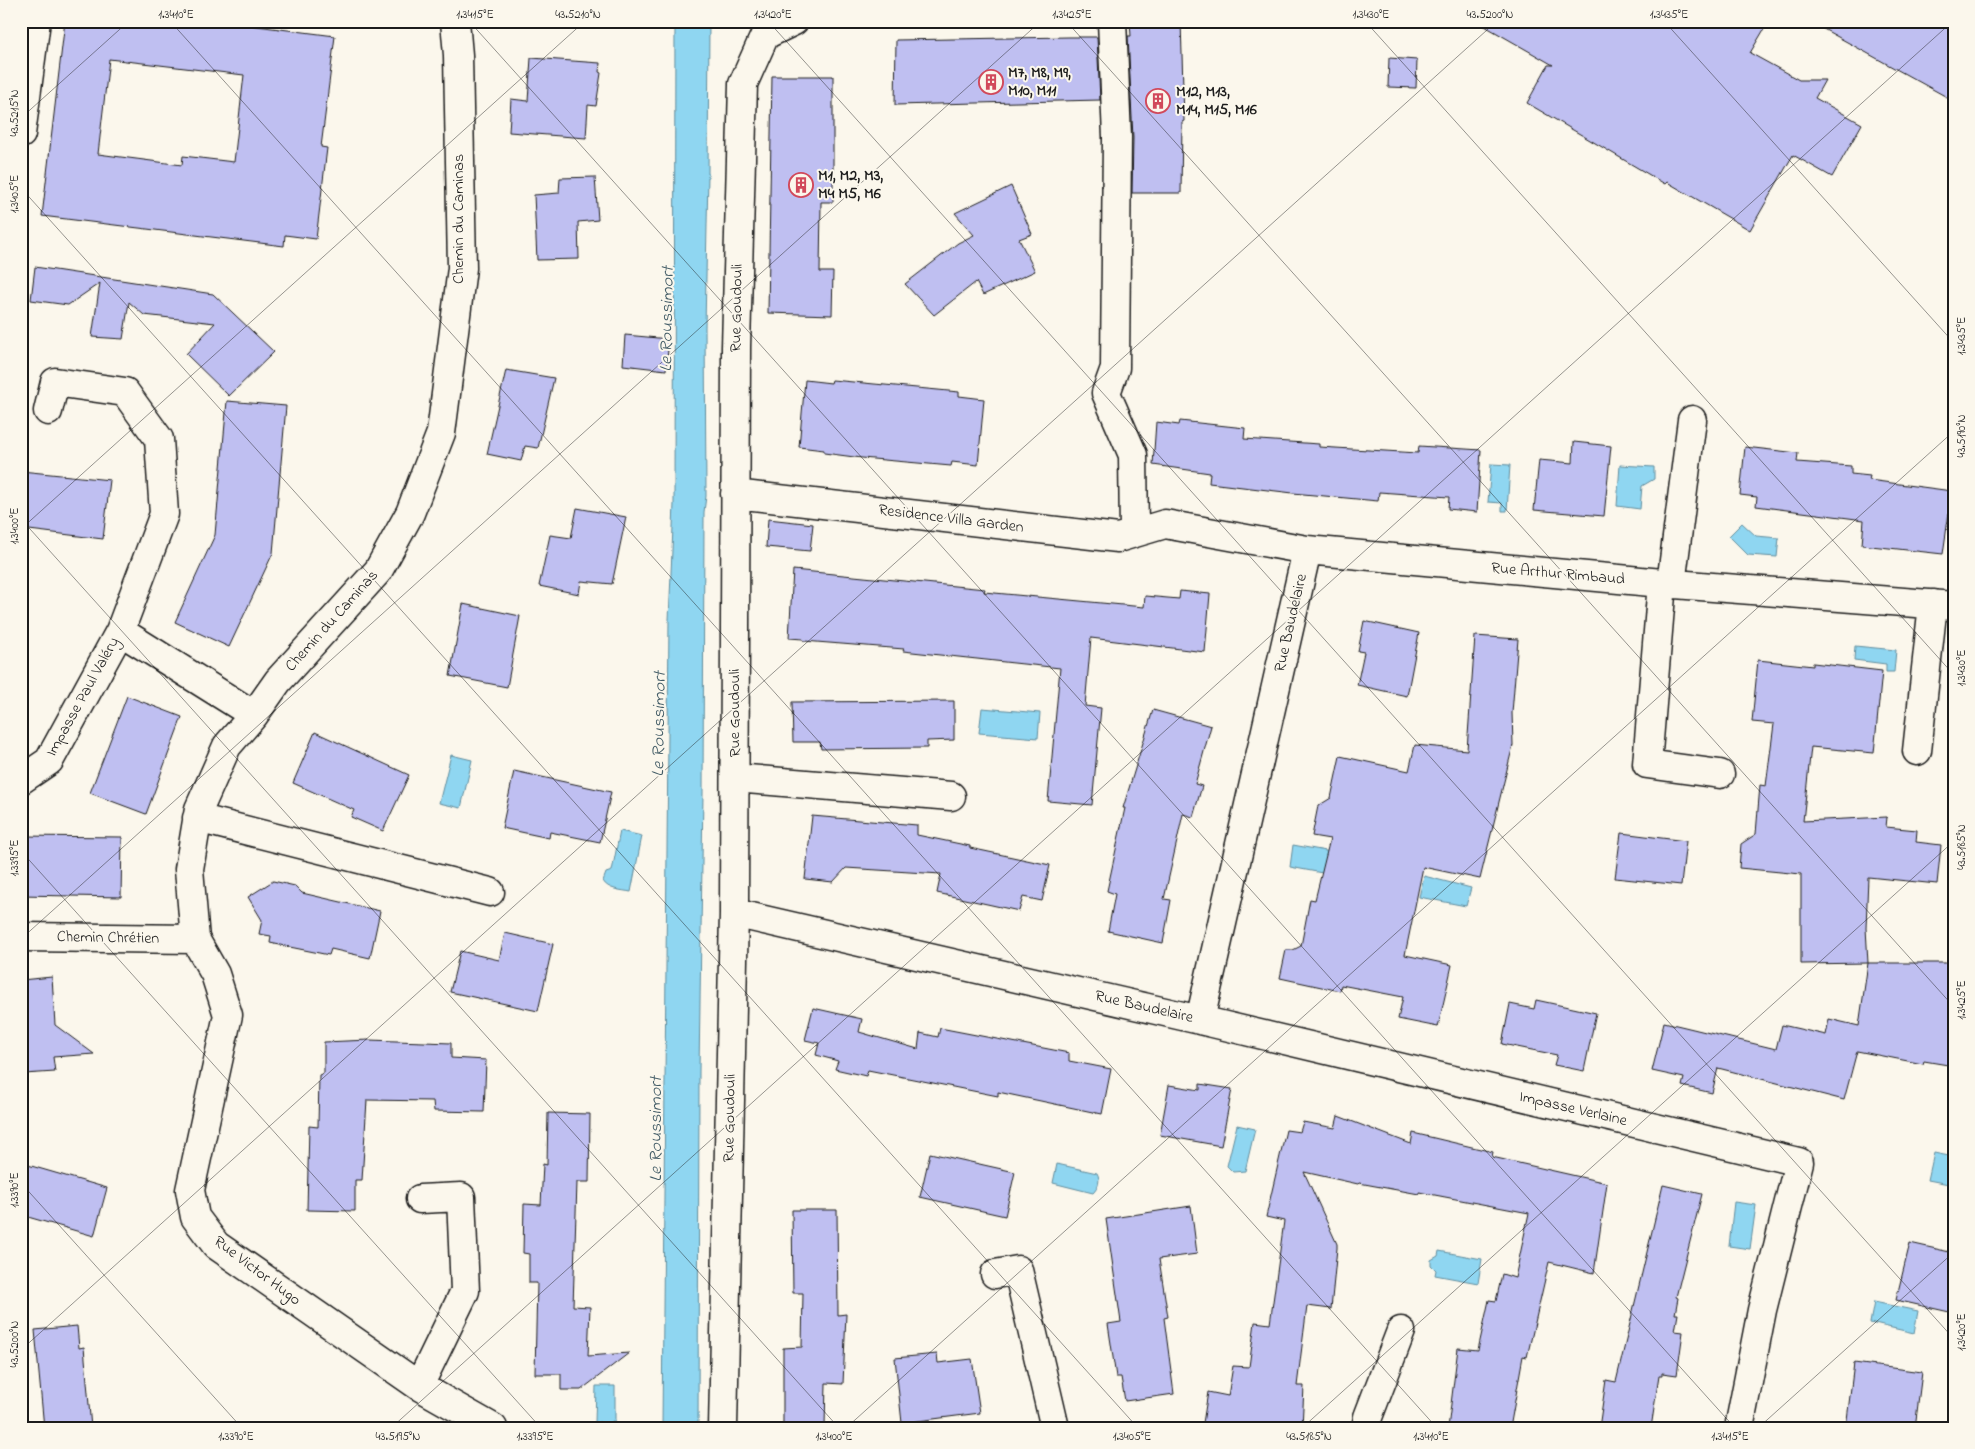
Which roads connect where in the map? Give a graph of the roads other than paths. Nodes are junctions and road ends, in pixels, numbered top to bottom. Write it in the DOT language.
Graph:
graph roads {
  1 [pos="36,21"];
  2 [pos="454,21"];
  3 [pos="794,21"];
  4 [pos="1112,21"];
  5 [pos="21,134"];
  6 [pos="48,411"];
  7 [pos="1692,420"];
  8 [pos="735,494"];
  9 [pos="1165,524"];
  10 [pos="1134,533"];
  11 [pos="1307,550"];
  12 [pos="1667,584"];
  13 [pos="1943,605"];
  14 [pos="120,631"];
  15 [pos="254,715"];
  16 [pos="1917,751"];
  17 [pos="1720,774"];
  18 [pos="735,778"];
  19 [pos="21,780"];
  20 [pos="951,796"];
  21 [pos="198,818"];
  22 [pos="490,892"];
  23 [pos="734,913"];
  24 [pos="21,937"];
  25 [pos="195,939"];
  26 [pos="1200,1020"];
  27 [pos="420,1200"];
  28 [pos="995,1274"];
  29 [pos="1401,1331"];
  30 [pos="419,1386"];
  31 [pos="493,1428"];
  32 [pos="723,1428"];
  33 [pos="1055,1428"];
  34 [pos="1366,1428"];
  35 [pos="1739,1428"];
  1 -- 5 [label="street"];
  2 -- 15 [label="street, Chemin du Caminas"];
  3 -- 8 [label="street, Rue Goudouli"];
  4 -- 10 [label="street"];
  6 -- 14 [label="street, Impasse Paul Valéry"];
  7 -- 12 [label="street"];
  8 -- 10 [label="street, Residence Villa Garden"];
  8 -- 18 [label="street, Rue Goudouli"];
  9 -- 10 [label="street, Residence Villa Garden"];
  9 -- 11 [label="street, Rue Arthur Rimbaud"];
  11 -- 12 [label="street, Rue Arthur Rimbaud"];
  11 -- 26 [label="street, Rue Baudelaire"];
  12 -- 13 [label="street, Rue Arthur Rimbaud"];
  12 -- 17 [label="street"];
  13 -- 16 [label="street"];
  14 -- 15 [label="street"];
  14 -- 19 [label="street, Impasse Paul Valéry"];
  15 -- 21 [label="street, Chemin du Caminas"];
  18 -- 20 [label="street"];
  18 -- 23 [label="street, Rue Goudouli"];
  21 -- 22 [label="street"];
  21 -- 25 [label="street, Chemin du Caminas"];
  23 -- 26 [label="street, Rue Baudelaire"];
  23 -- 32 [label="street, Rue Goudouli"];
  24 -- 25 [label="street, Chemin Chrétien"];
  25 -- 30 [label="street, Rue Victor Hugo"];
  26 -- 35 [label="street, Impasse Verlaine"];
  27 -- 30 [label="street"];
  28 -- 33 [label="street"];
  29 -- 34 [label="street"];
  30 -- 31 [label="street, Rue Victor Hugo"];
}
